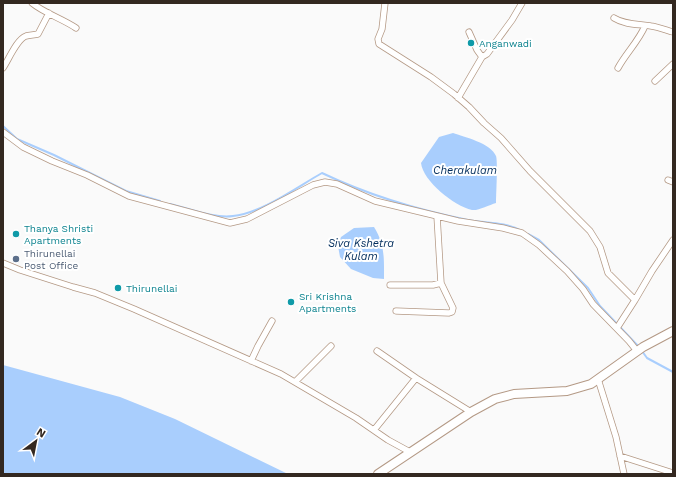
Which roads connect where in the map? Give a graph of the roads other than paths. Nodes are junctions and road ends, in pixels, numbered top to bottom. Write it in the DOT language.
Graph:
graph roads {
  1 [pos="32,3"];
  2 [pos="385,3"];
  3 [pos="522,3"];
  4 [pos="49,13"];
  5 [pos="614,18"];
  6 [pos="645,26"];
  7 [pos="76,28"];
  8 [pos="469,32"];
  9 [pos="673,32"];
  10 [pos="482,57"];
  11 [pos="673,64"];
  12 [pos="3,68"];
  13 [pos="618,68"];
  14 [pos="656,81"];
  15 [pos="458,98"];
  16 [pos="3,132"];
  17 [pos="437,216"];
  18 [pos="673,240"];
  19 [pos="3,263"];
  20 [pos="441,283"];
  21 [pos="390,285"];
  22 [pos="635,300"];
  23 [pos="396,310"];
  24 [pos="272,321"];
  25 [pos="618,326"];
  26 [pos="673,331"];
  27 [pos="331,346"];
  28 [pos="640,349"];
  29 [pos="377,351"];
  30 [pos="251,361"];
  31 [pos="416,378"];
  32 [pos="598,379"];
  33 [pos="296,381"];
  34 [pos="471,412"];
  35 [pos="374,430"];
  36 [pos="410,452"];
  37 [pos="620,456"];
  38 [pos="673,473"];
  39 [pos="378,474"];
  40 [pos="624,474"];
  1 -- 4 [label="street"];
  2 -- 15 [label="street"];
  3 -- 10 [label="street"];
  4 -- 7 [label="street"];
  4 -- 12 [label="street"];
  5 -- 6 [label="street"];
  6 -- 9 [label="street"];
  6 -- 13 [label="street"];
  8 -- 10 [label="street"];
  10 -- 15 [label="street"];
  11 -- 14 [label="street"];
  15 -- 22 [label="street"];
  16 -- 17 [label="street"];
  17 -- 20 [label="street"];
  17 -- 25 [label="street"];
  18 -- 22 [label="street"];
  19 -- 30 [label="street"];
  20 -- 21 [label="street"];
  20 -- 23 [label="street"];
  22 -- 25 [label="street"];
  24 -- 30 [label="street"];
  25 -- 28 [label="street"];
  26 -- 28 [label="main road"];
  27 -- 33 [label="street"];
  28 -- 32 [label="main road"];
  29 -- 31 [label="street"];
  30 -- 33 [label="street"];
  31 -- 34 [label="street"];
  31 -- 35 [label="street"];
  32 -- 34 [label="main road"];
  32 -- 37 [label="street"];
  33 -- 35 [label="street"];
  34 -- 36 [label="main road"];
  35 -- 36 [label="street"];
  36 -- 39 [label="main road"];
  37 -- 38 [label="street"];
  37 -- 40 [label="street"];
}
